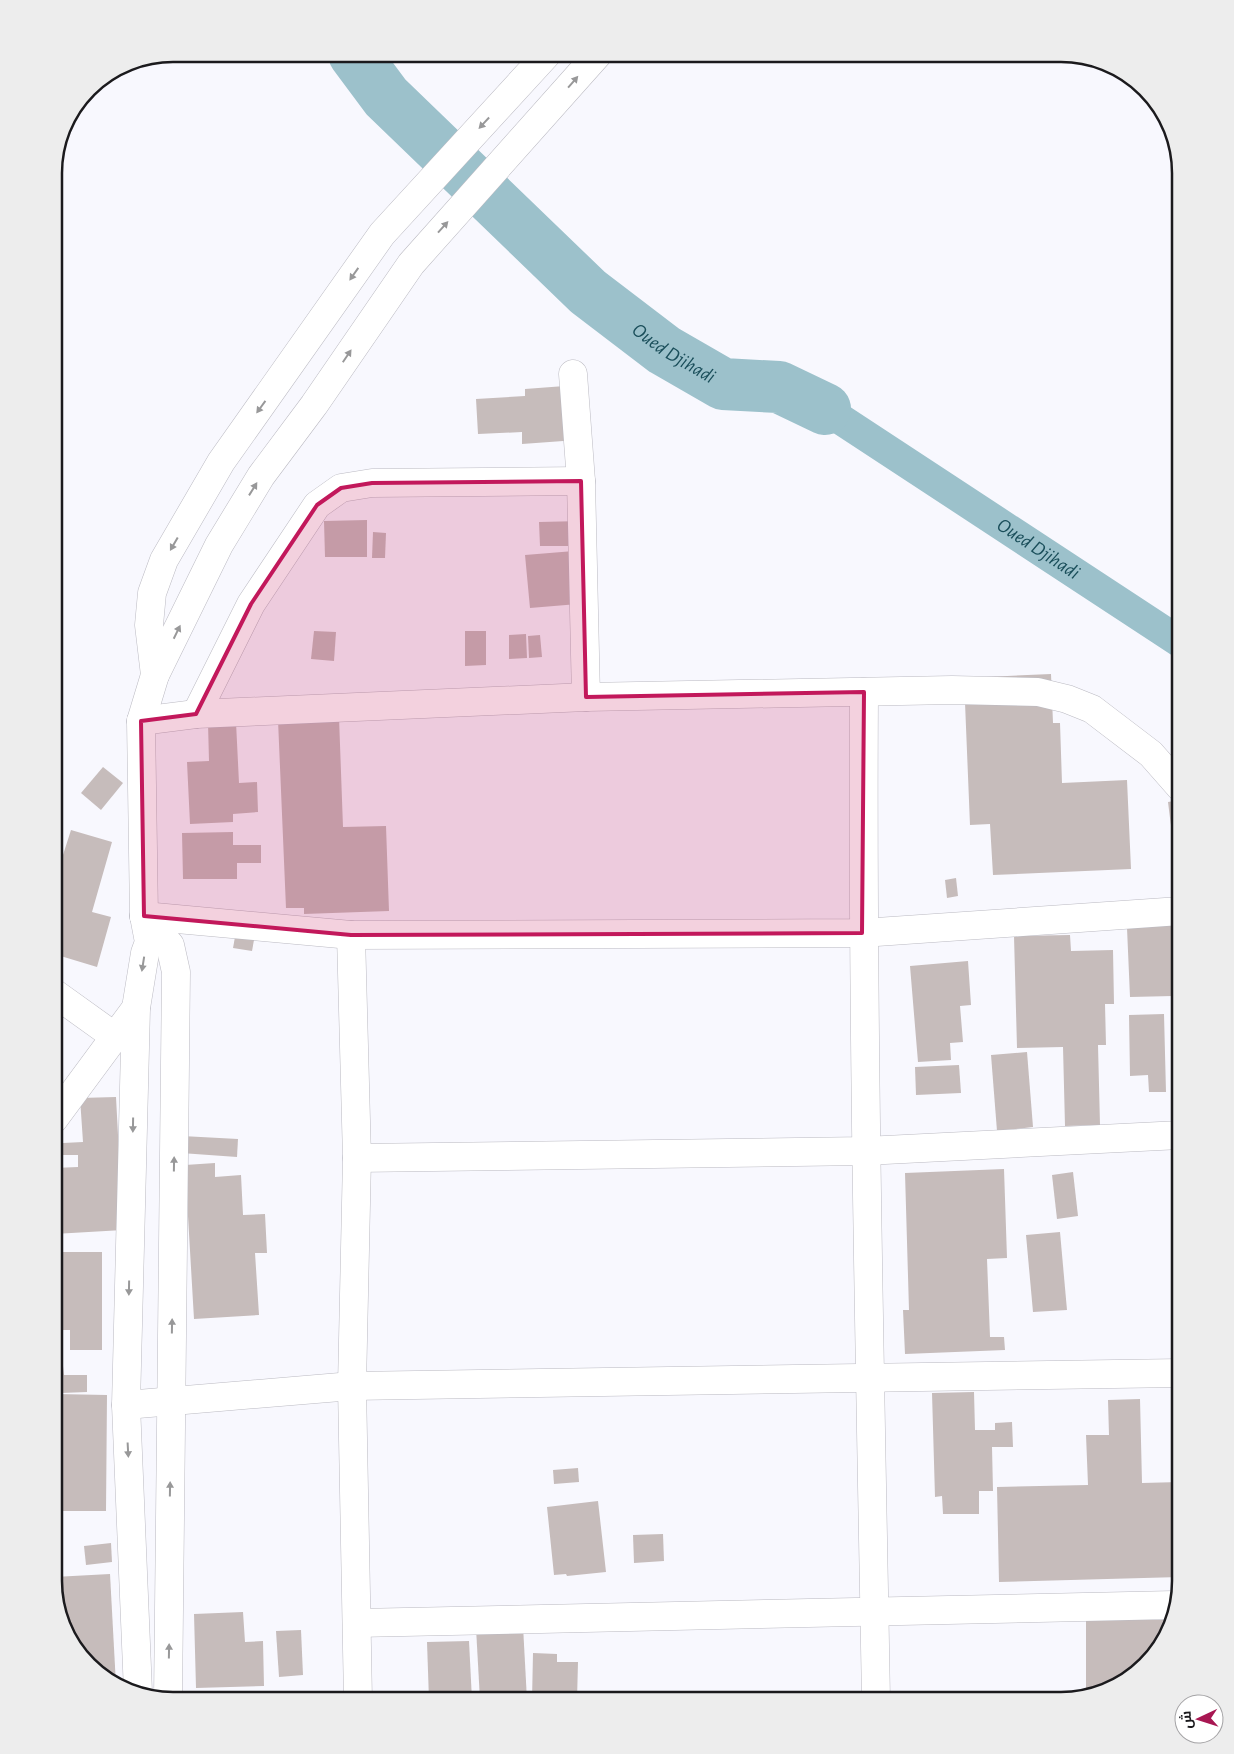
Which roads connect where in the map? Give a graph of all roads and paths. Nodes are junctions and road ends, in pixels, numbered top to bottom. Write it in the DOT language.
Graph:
graph roads {
  1 [pos="539,63"];
  2 [pos="590,63"];
  3 [pos="573,374"];
  4 [pos="581,482"];
  5 [pos="155,675"];
  6 [pos="864,692"];
  7 [pos="586,698"];
  8 [pos="196,714"];
  9 [pos="141,722"];
  10 [pos="1172,778"];
  11 [pos="1172,913"];
  12 [pos="144,916"];
  13 [pos="862,933"];
  14 [pos="351,935"];
  15 [pos="63,999"];
  16 [pos="136,1008"];
  17 [pos="114,1036"];
  18 [pos="63,1107"];
  19 [pos="1172,1134"];
  20 [pos="865,1151"];
  21 [pos="357,1158"];
  22 [pos="1172,1373"];
  23 [pos="872,1377"];
  24 [pos="352,1386"];
  25 [pos="171,1399"];
  26 [pos="126,1405"];
  27 [pos="1169,1605"];
  28 [pos="874,1612"];
  29 [pos="357,1623"];
  30 [pos="138,1686"];
  31 [pos="168,1691"];
  32 [pos="358,1691"];
  33 [pos="876,1692"];
  1 -- 5 [label="street, one-way"];
  5 -- 2 [label="street, one-way"];
  3 -- 4 [label="street"];
  4 -- 7 [label="street"];
  4 -- 8 [label="street"];
  5 -- 9 [label="street"];
  6 -- 7 [label="street"];
  6 -- 10 [label="street"];
  6 -- 13 [label="street"];
  7 -- 8 [label="street"];
  8 -- 9 [label="street"];
  9 -- 12 [label="street"];
  11 -- 13 [label="street"];
  12 -- 14 [label="street"];
  12 -- 16 [label="street, one-way"];
  25 -- 12 [label="street, one-way"];
  13 -- 14 [label="street"];
  13 -- 20 [label="street"];
  14 -- 21 [label="street"];
  15 -- 17 [label="street"];
  16 -- 17 [label="street"];
  16 -- 26 [label="street, one-way"];
  17 -- 18 [label="street"];
  19 -- 20 [label="street"];
  20 -- 21 [label="street"];
  20 -- 23 [label="street"];
  21 -- 24 [label="street"];
  22 -- 23 [label="street"];
  23 -- 24 [label="street"];
  23 -- 28 [label="street"];
  24 -- 25 [label="street"];
  24 -- 29 [label="street"];
  25 -- 26 [label="street"];
  31 -- 25 [label="street, one-way"];
  26 -- 30 [label="street, one-way"];
  27 -- 28 [label="street"];
  28 -- 29 [label="street"];
  28 -- 33 [label="street"];
  29 -- 32 [label="street"];
}
